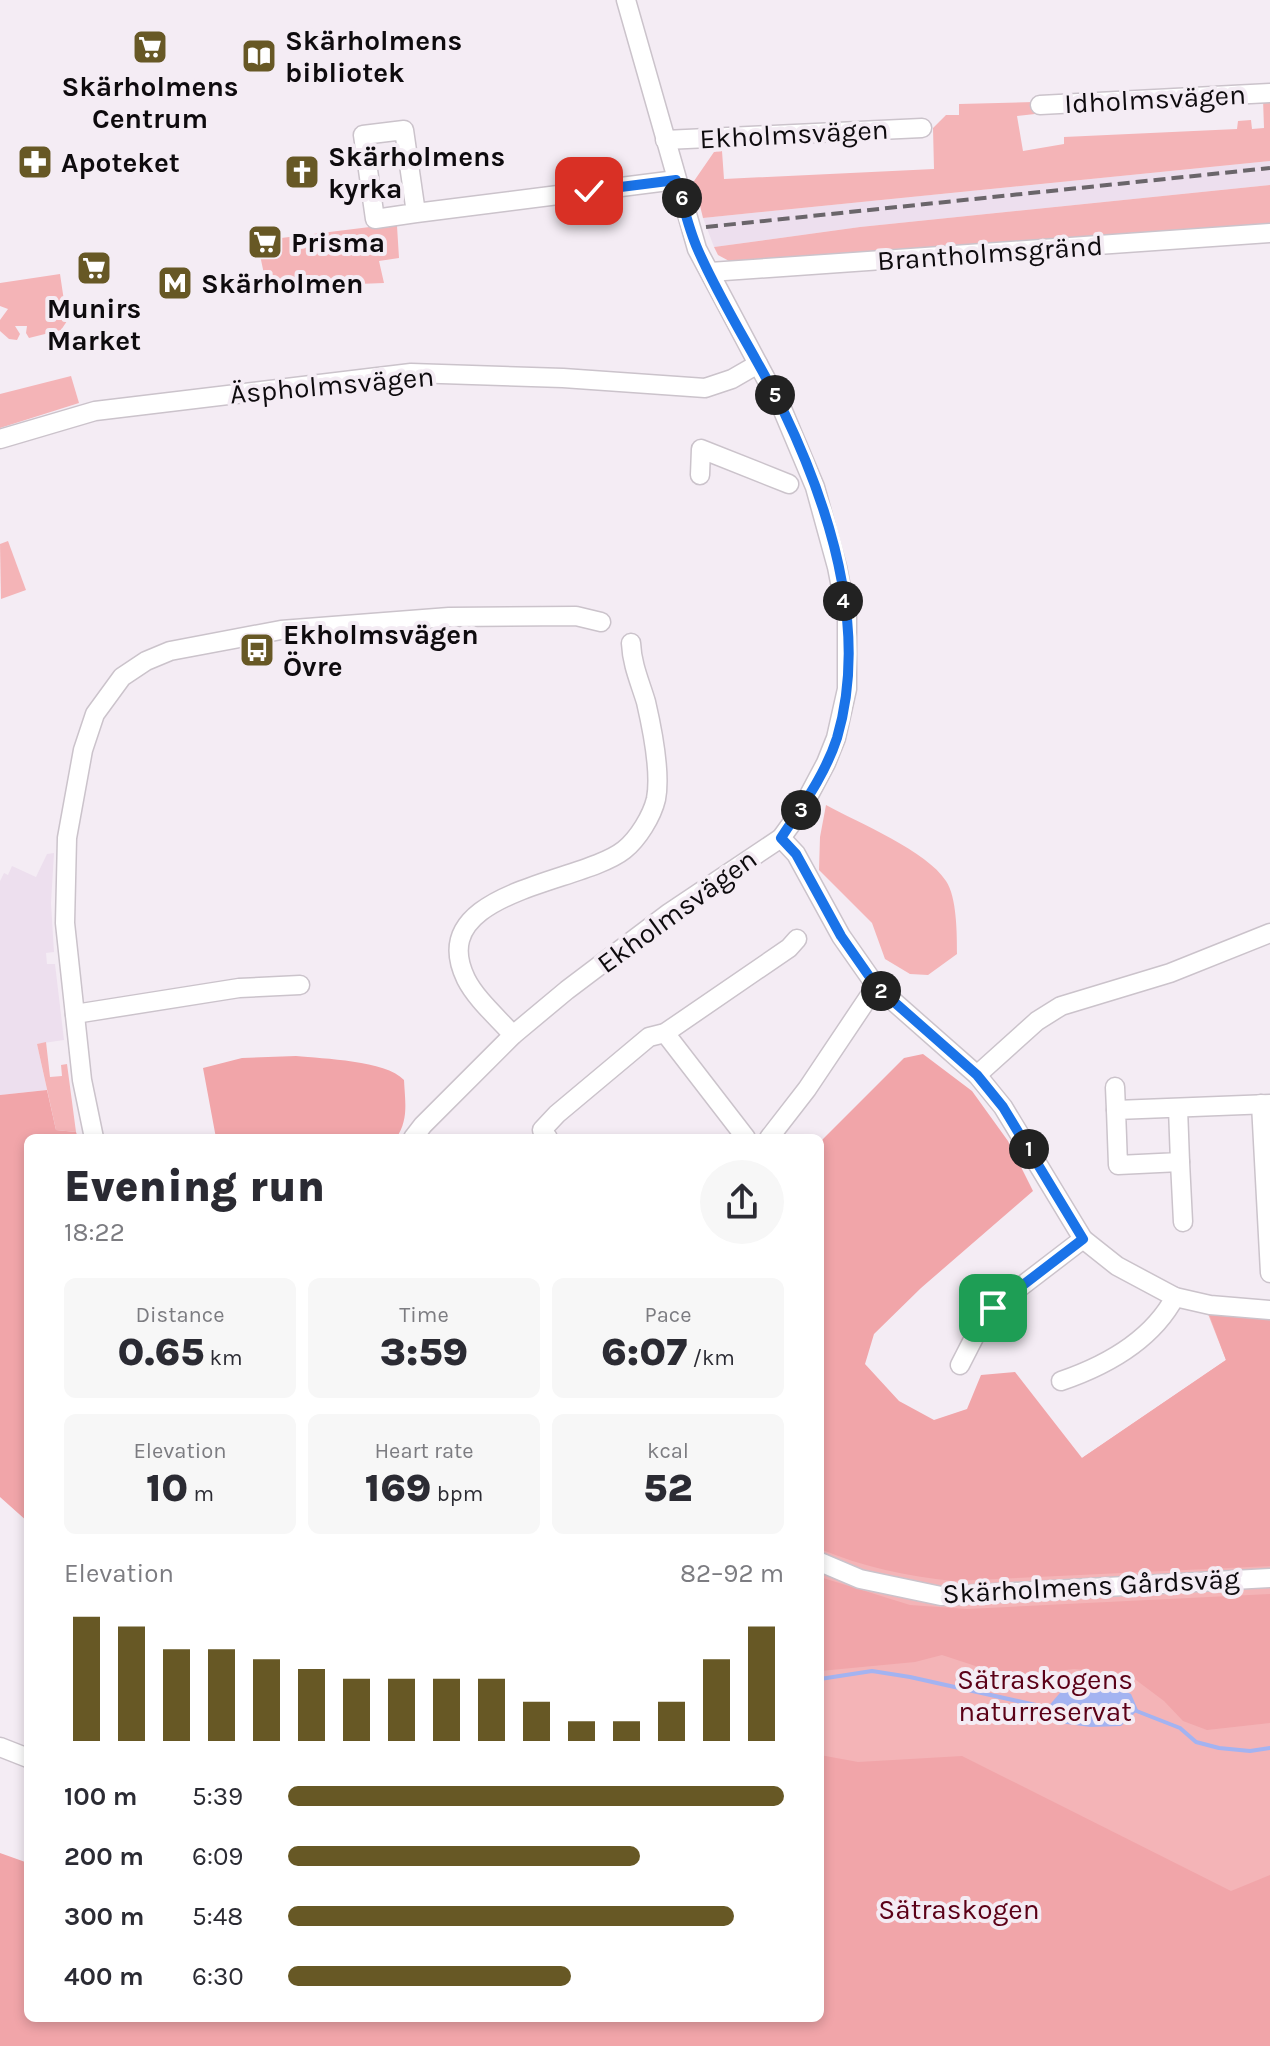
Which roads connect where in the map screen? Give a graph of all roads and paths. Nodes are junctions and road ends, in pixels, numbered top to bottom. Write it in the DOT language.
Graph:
graph roads {
  1 [pos="628,7"];
  2 [pos="1270,93"];
  3 [pos="1040,105"];
  4 [pos="922,128"];
  5 [pos="665,140"];
  6 [pos="676,180"];
  7 [pos="416,213"];
  8 [pos="1270,233"];
  9 [pos="710,272"];
  10 [pos="758,364"];
  11 [pos="0,439"];
  12 [pos="700,475"];
  13 [pos="789,484"];
  14 [pos="601,622"];
  15 [pos="631,643"];
  16 [pos="781,838"];
  17 [pos="1270,933"];
  18 [pos="797,939"];
  19 [pos="300,985"];
  20 [pos="876,986"];
  21 [pos="75,1014"];
  22 [pos="665,1033"];
  23 [pos="513,1035"];
  24 [pos="977,1075"];
  25 [pos="1115,1087"];
  26 [pos="1266,1104"];
  27 [pos="1178,1108"];
  28 [pos="1116,1110"];
  29 [pos="93,1134"];
  30 [pos="416,1134"];
  31 [pos="545,1134"];
  32 [pos="743,1134"];
  33 [pos="772,1134"];
  34 [pos="1180,1162"];
  35 [pos="1183,1222"];
  36 [pos="1083,1239"];
  37 [pos="1270,1273"];
  38 [pos="1175,1297"];
  39 [pos="1270,1310"];
  40 [pos="960,1365"];
  41 [pos="1061,1381"];
  42 [pos="824,1564"];
  43 [pos="1270,1578"];
  44 [pos="0,1747"];
  45 [pos="24,1756"];
  1 -- 5 [label="street, Ekholmsvägen"];
  2 -- 3 [label="street, Idholmsvägen"];
  4 -- 5 [label="street, Ekholmsvägen"];
  5 -- 6 [label="street, Ekholmsvägen"];
  6 -- 7 [label="street"];
  6 -- 9 [label="street, Ekholmsvägen"];
  7 -- 7 [label="street"];
  8 -- 9 [label="street, Brantholmsgränd"];
  9 -- 10 [label="street, Ekholmsvägen"];
  10 -- 11 [label="street, Äspholmsvägen"];
  10 -- 16 [label="street, Ekholmsvägen"];
  12 -- 13 [label="street"];
  14 -- 21 [label="street"];
  15 -- 23 [label="street"];
  16 -- 20 [label="street"];
  16 -- 23 [label="street, Ekholmsvägen"];
  17 -- 24 [label="street"];
  18 -- 22 [label="street"];
  19 -- 21 [label="street"];
  20 -- 24 [label="street"];
  20 -- 33 [label="street"];
  21 -- 29 [label="street"];
  22 -- 31 [label="street"];
  22 -- 32 [label="street"];
  23 -- 30 [label="street, Ekholmsvägen"];
  24 -- 36 [label="street"];
  25 -- 28 [label="street"];
  26 -- 27 [label="street"];
  26 -- 37 [label="street"];
  27 -- 28 [label="street"];
  27 -- 34 [label="street"];
  28 -- 34 [label="street"];
  34 -- 35 [label="street"];
  36 -- 38 [label="street"];
  36 -- 40 [label="street"];
  38 -- 39 [label="street"];
  38 -- 41 [label="street"];
  42 -- 43 [label="street, Skärholmens Gårdsväg"];
  44 -- 45 [label="street"];
}
